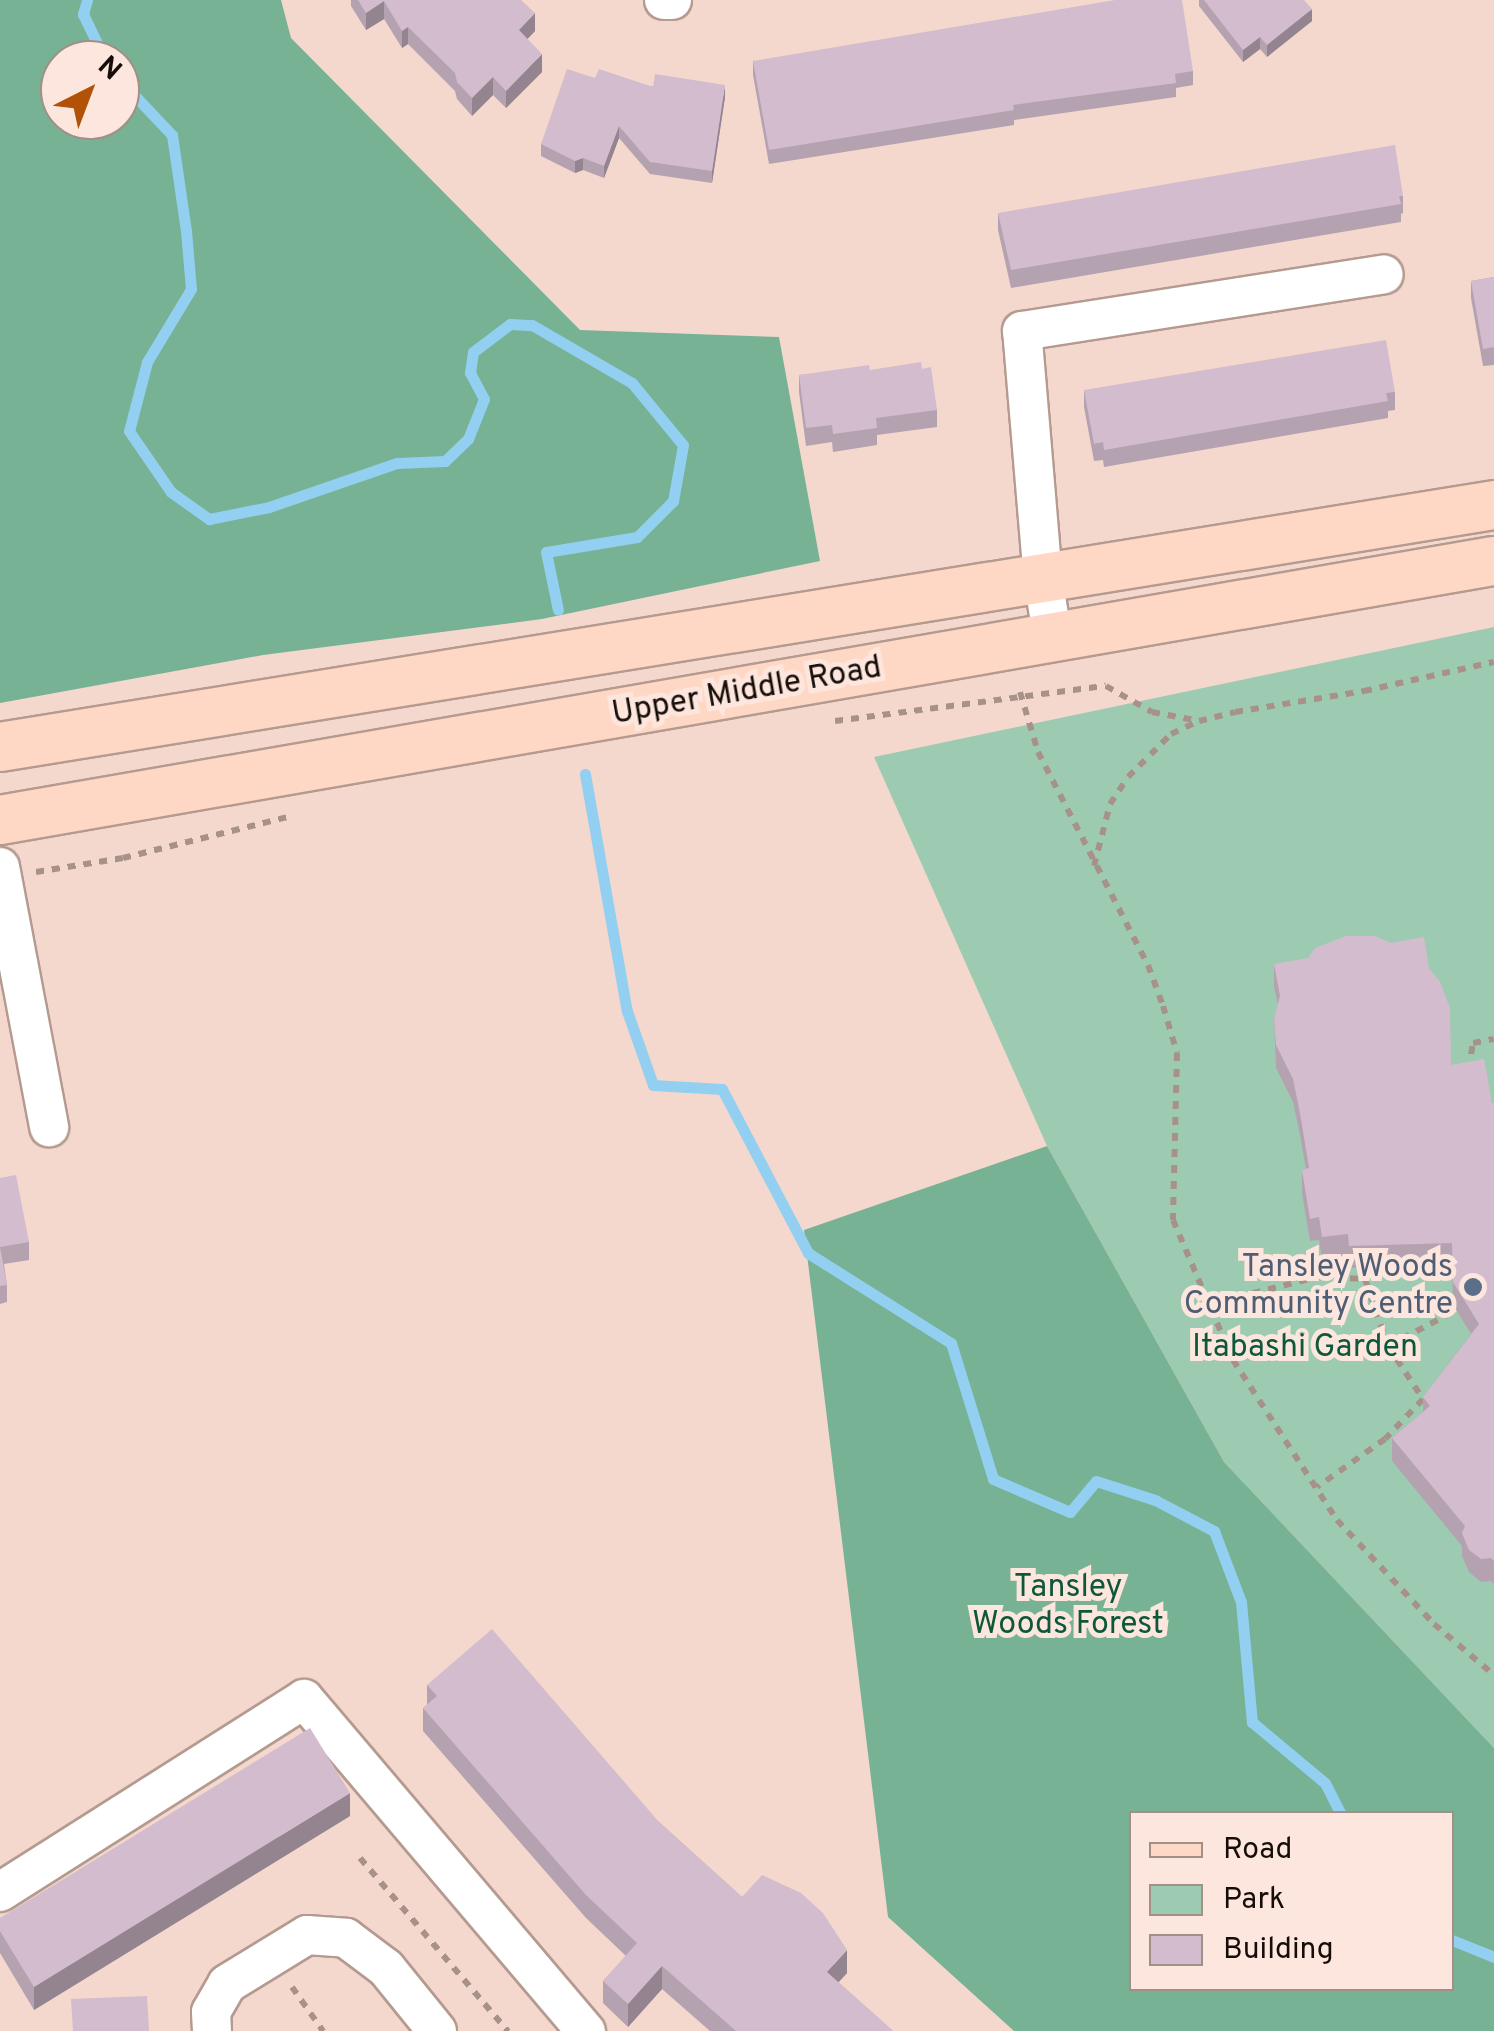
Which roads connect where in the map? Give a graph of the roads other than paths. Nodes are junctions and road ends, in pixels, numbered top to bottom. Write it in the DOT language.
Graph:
graph roads {
  1 [pos="664,0"];
  2 [pos="672,0"];
  3 [pos="1384,274"];
  4 [pos="1494,505"];
  5 [pos="1494,561"];
  6 [pos="1043,578"];
  7 [pos="1053,639"];
  8 [pos="0,748"];
  9 [pos="0,820"];
  10 [pos="0,867"];
  11 [pos="49,1126"];
  12 [pos="0,1892"];
  13 [pos="212,2031"];
  14 [pos="437,2031"];
  15 [pos="586,2031"];
  1 -- 2 [label="street"];
  3 -- 6 [label="street"];
  4 -- 6 [label="main road, Upper Middle Road"];
  5 -- 7 [label="main road, Upper Middle Road"];
  6 -- 7 [label="street"];
  6 -- 8 [label="main road, Upper Middle Road"];
  7 -- 9 [label="main road, Upper Middle Road"];
  10 -- 11 [label="street"];
  12 -- 15 [label="street"];
  13 -- 14 [label="street"];
}
